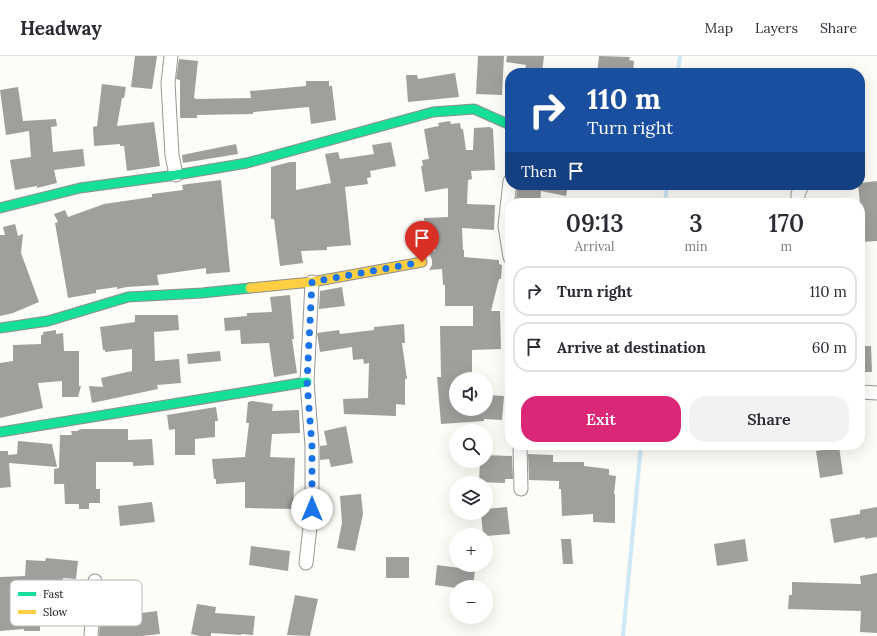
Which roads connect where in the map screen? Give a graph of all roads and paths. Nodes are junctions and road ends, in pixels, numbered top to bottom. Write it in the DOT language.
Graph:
graph roads {
  1 [pos="171,56"];
  2 [pos="505,123"];
  3 [pos="176,175"];
  4 [pos="0,208"];
  5 [pos="422,262"];
  6 [pos="312,282"];
  7 [pos="0,328"];
  8 [pos="307,382"];
  9 [pos="865,392"];
  10 [pos="877,393"];
  11 [pos="0,432"];
  12 [pos="520,450"];
  13 [pos="521,489"];
  14 [pos="306,563"];
  15 [pos="92,626"];
  16 [pos="91,636"];
  1 -- 3 [label="street"];
  2 -- 3 [label="street"];
  3 -- 4 [label="street"];
  5 -- 6 [label="street"];
  6 -- 7 [label="street"];
  6 -- 8 [label="street"];
  8 -- 11 [label="street"];
  8 -- 14 [label="street"];
  9 -- 10 [label="street"];
  12 -- 13 [label="street"];
  15 -- 16 [label="street"];
}
